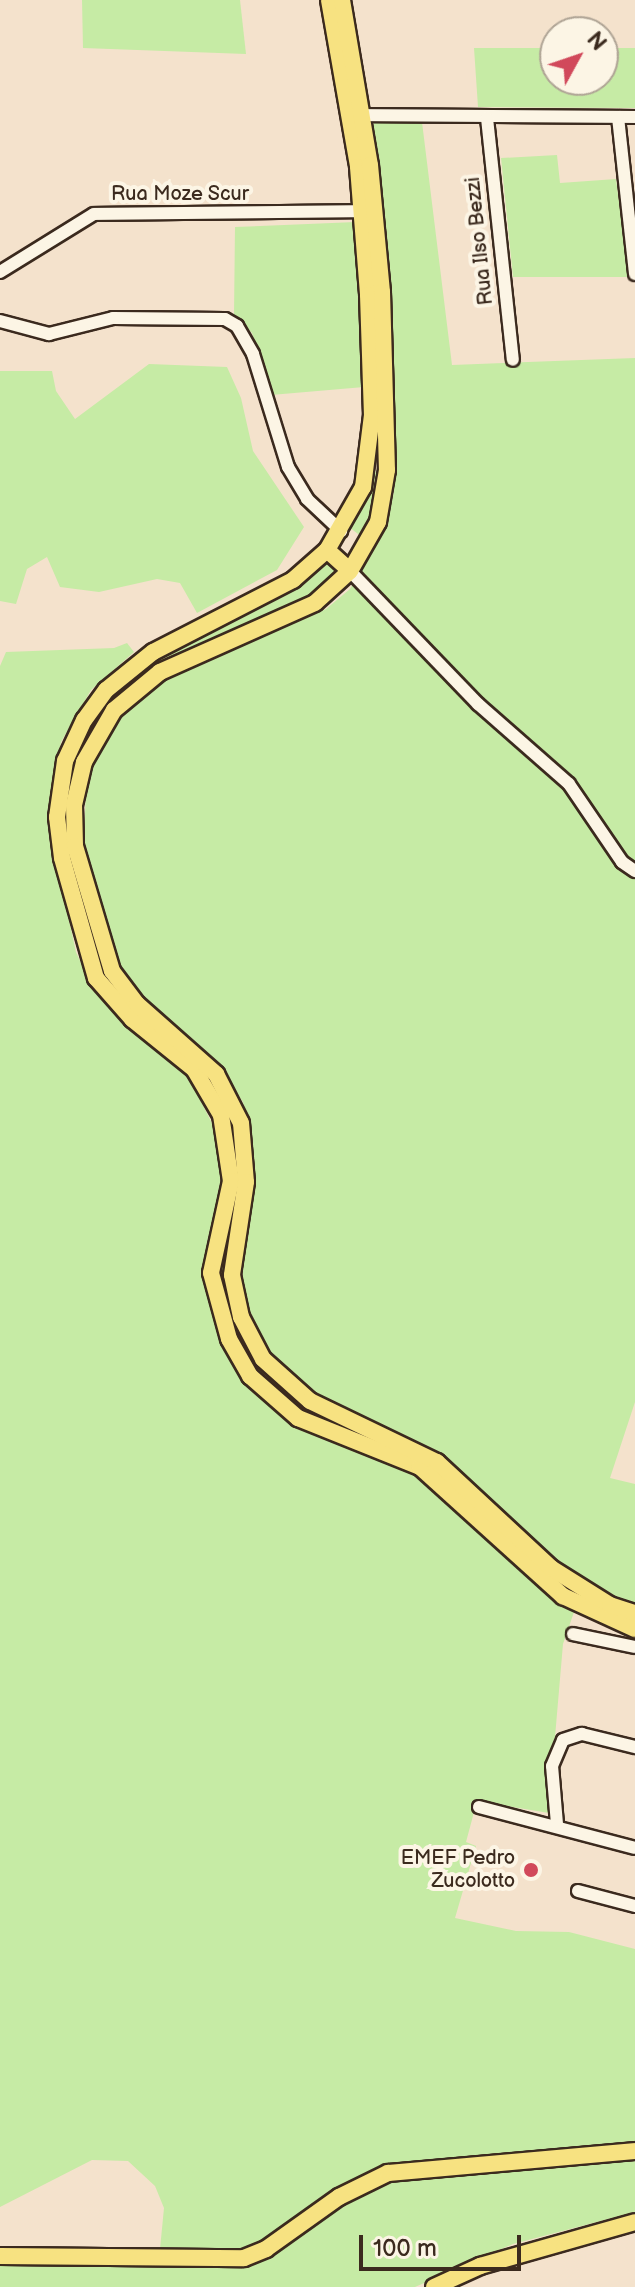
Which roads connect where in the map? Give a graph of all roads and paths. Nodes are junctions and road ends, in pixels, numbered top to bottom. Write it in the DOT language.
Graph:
graph roads {
  1 [pos="329,0"];
  2 [pos="342,0"];
  3 [pos="356,115"];
  4 [pos="618,117"];
  5 [pos="635,117"];
  6 [pos="487,118"];
  7 [pos="369,211"];
  8 [pos="0,272"];
  9 [pos="635,274"];
  10 [pos="0,321"];
  11 [pos="513,360"];
  12 [pos="341,531"];
  13 [pos="327,550"];
  14 [pos="364,550"];
  15 [pos="350,571"];
  16 [pos="635,871"];
  17 [pos="635,1613"];
  18 [pos="635,1629"];
  19 [pos="573,1634"];
  20 [pos="635,1647"];
  21 [pos="635,1747"];
  22 [pos="479,1807"];
  23 [pos="557,1824"];
  24 [pos="635,1848"];
  25 [pos="578,1891"];
  26 [pos="635,1906"];
  27 [pos="635,2151"];
  28 [pos="635,2222"];
  29 [pos="0,2256"];
  30 [pos="434,2287"];
  1 -- 3 [label="main road"];
  2 -- 3 [label="main road"];
  3 -- 6 [label="street"];
  3 -- 7 [label="main road"];
  4 -- 5 [label="street"];
  4 -- 6 [label="street"];
  4 -- 9 [label="street"];
  6 -- 11 [label="street, Rua Ilso Bezzi"];
  7 -- 8 [label="street, Rua Moze Scur"];
  7 -- 12 [label="main road"];
  7 -- 14 [label="main road"];
  10 -- 12 [label="street"];
  12 -- 13 [label="main road"];
  12 -- 14 [label="main road"];
  13 -- 15 [label="main road"];
  13 -- 18 [label="main road"];
  14 -- 15 [label="main road"];
  15 -- 16 [label="street"];
  15 -- 17 [label="main road"];
  19 -- 20 [label="street"];
  21 -- 23 [label="street"];
  22 -- 23 [label="street"];
  23 -- 24 [label="street"];
  25 -- 26 [label="street"];
  27 -- 29 [label="main road"];
  28 -- 30 [label="main road"];
}
